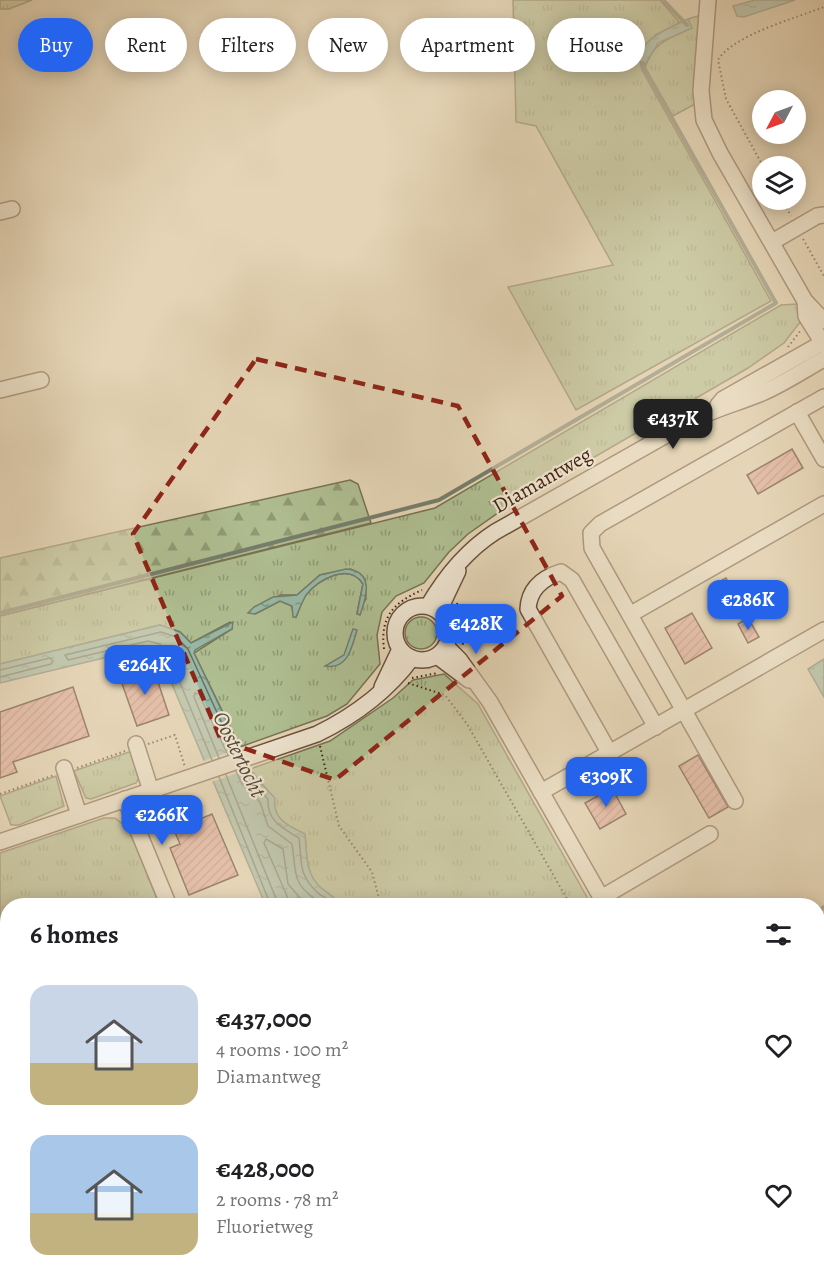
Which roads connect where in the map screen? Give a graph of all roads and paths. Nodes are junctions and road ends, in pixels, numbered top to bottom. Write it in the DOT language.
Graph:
graph roads {
  1 [pos="708,0"];
  2 [pos="824,7"];
  3 [pos="758,156"];
  4 [pos="824,215"];
  5 [pos="772,242"];
  6 [pos="805,301"];
  7 [pos="824,321"];
  8 [pos="823,348"];
  9 [pos="41,380"];
  10 [pos="0,390"];
  11 [pos="824,397"];
  12 [pos="797,412"];
  13 [pos="824,459"];
  14 [pos="824,504"];
  15 [pos="424,589"];
  16 [pos="457,601"];
  17 [pos="433,609"];
  18 [pos="631,614"];
  19 [pos="824,630"];
  20 [pos="442,651"];
  21 [pos="385,654"];
  22 [pos="406,654"];
  23 [pos="464,654"];
  24 [pos="446,672"];
  25 [pos="685,711"];
  26 [pos="656,727"];
  27 [pos="316,734"];
  28 [pos="137,746"];
  29 [pos="609,752"];
  30 [pos="65,770"];
  31 [pos="195,776"];
  32 [pos="151,791"];
  33 [pos="541,792"];
  34 [pos="0,794"];
  35 [pos="125,799"];
  36 [pos="735,801"];
  37 [pos="79,815"];
  38 [pos="710,834"];
  39 [pos="1,838"];
  40 [pos="166,898"];
  41 [pos="379,898"];
  42 [pos="566,898"];
  43 [pos="602,898"];
  44 [pos="610,898"];
  1 -- 5 [label="street"];
  2 -- 3 [label="path"];
  4 -- 5 [label="street"];
  5 -- 6 [label="street"];
  6 -- 7 [label="street"];
  6 -- 8 [label="street"];
  8 -- 17 [label="street, Diamantweg"];
  9 -- 10 [label="street"];
  11 -- 12 [label="street"];
  12 -- 13 [label="street"];
  12 -- 18 [label="street"];
  14 -- 18 [label="street"];
  15 -- 21 [label="path"];
  16 -- 23 [label="path"];
  17 -- 20 [label="street"];
  17 -- 22 [label="street"];
  18 -- 25 [label="street"];
  19 -- 25 [label="street"];
  20 -- 22 [label="street"];
  20 -- 33 [label="street"];
  22 -- 27 [label="street"];
  24 -- 42 [label="path"];
  25 -- 26 [label="street"];
  25 -- 36 [label="street"];
  26 -- 29 [label="street"];
  26 -- 29 [label="street"];
  27 -- 31 [label="street"];
  27 -- 41 [label="path"];
  28 -- 30 [label="path"];
  28 -- 31 [label="path"];
  28 -- 32 [label="street"];
  29 -- 33 [label="street"];
  30 -- 34 [label="path"];
  30 -- 37 [label="street"];
  31 -- 32 [label="street"];
  32 -- 35 [label="street"];
  33 -- 43 [label="street"];
  35 -- 37 [label="street"];
  35 -- 40 [label="street"];
  37 -- 39 [label="street"];
  38 -- 44 [label="street"];
}
